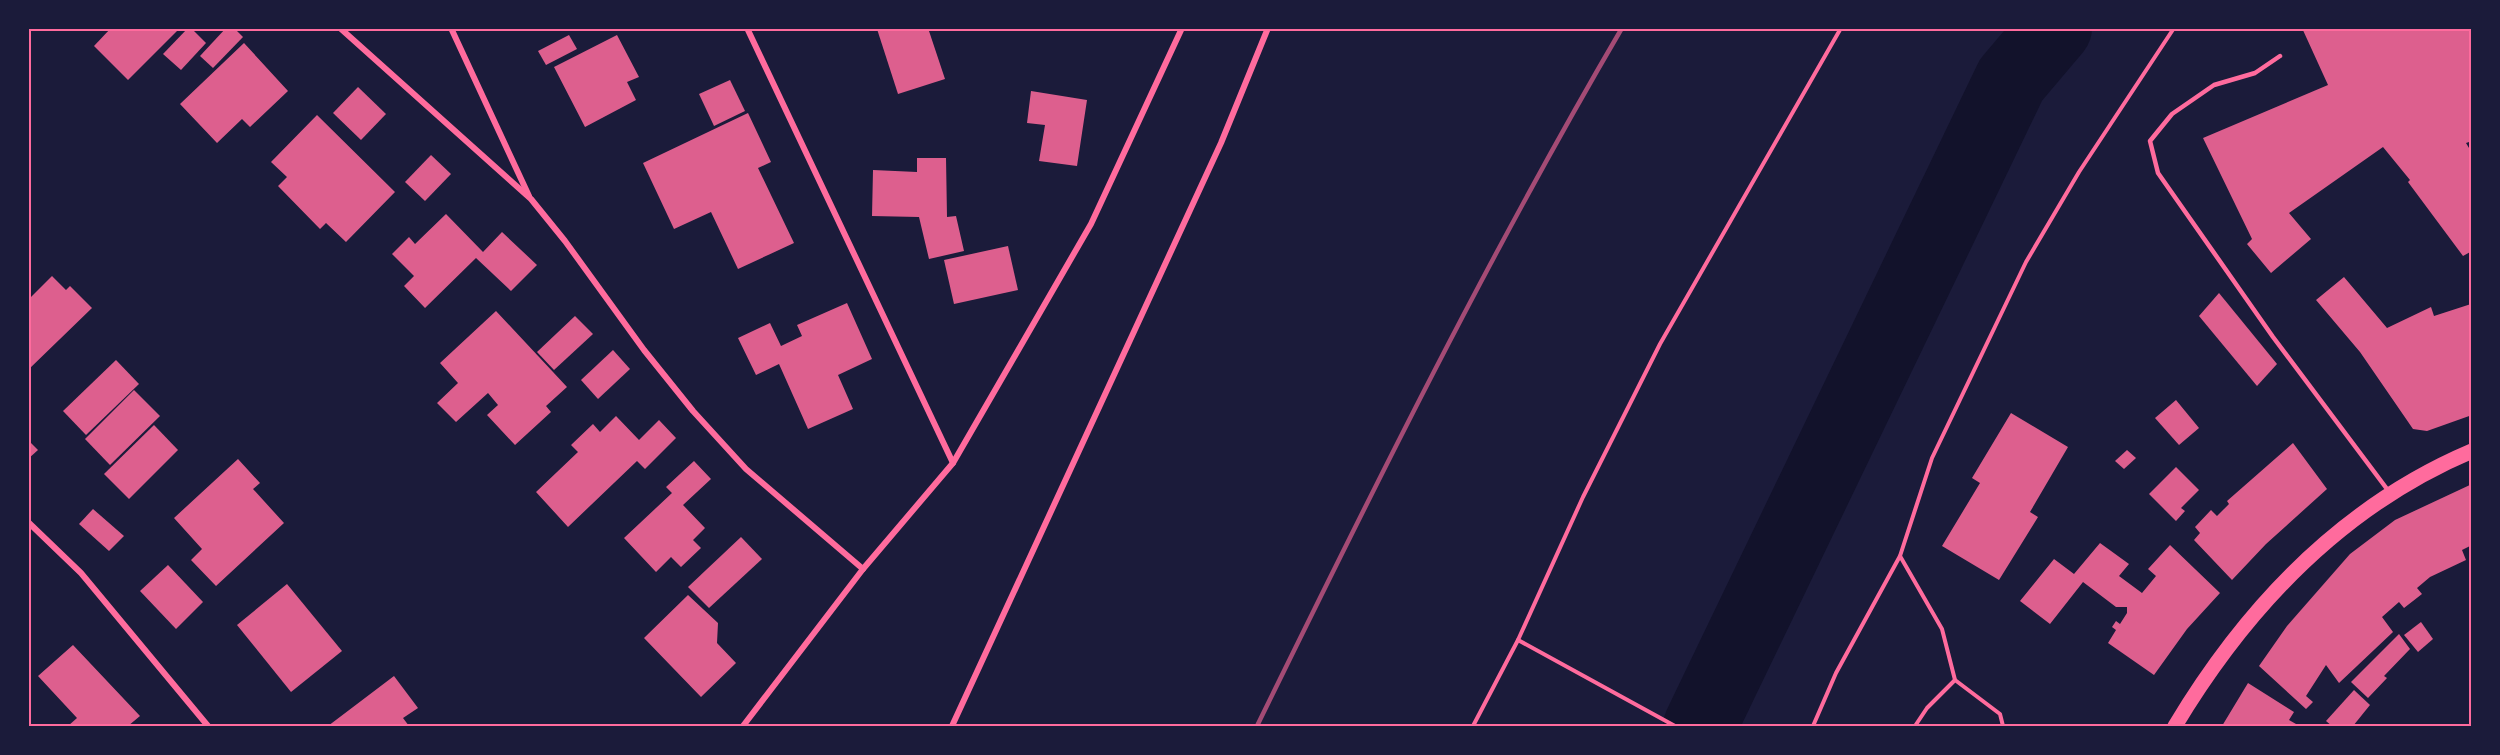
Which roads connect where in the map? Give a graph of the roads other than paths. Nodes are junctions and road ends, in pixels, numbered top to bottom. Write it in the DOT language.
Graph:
graph roads {
  1 [pos="340,28"];
  2 [pos="451,28"];
  3 [pos="747,28"];
  4 [pos="1182,28"];
  5 [pos="1268,28"];
  6 [pos="2280,56"];
  7 [pos="531,199"];
  8 [pos="2472,451"];
  9 [pos="953,463"];
  10 [pos="2390,493"];
  11 [pos="28,522"];
  12 [pos="863,569"];
  13 [pos="208,726"];
  14 [pos="743,726"];
  15 [pos="952,726"];
  16 [pos="2175,726"];
  1 -- 7 [label="street"];
  2 -- 7 [label="street"];
  3 -- 9 [label="street"];
  4 -- 9 [label="street"];
  5 -- 15 [label="street"];
  6 -- 10 [label="lane"];
  7 -- 12 [label="street"];
  8 -- 10 [label="main road"];
  9 -- 12 [label="street"];
  10 -- 16 [label="main road"];
  11 -- 13 [label="street"];
  12 -- 14 [label="street"];
}
